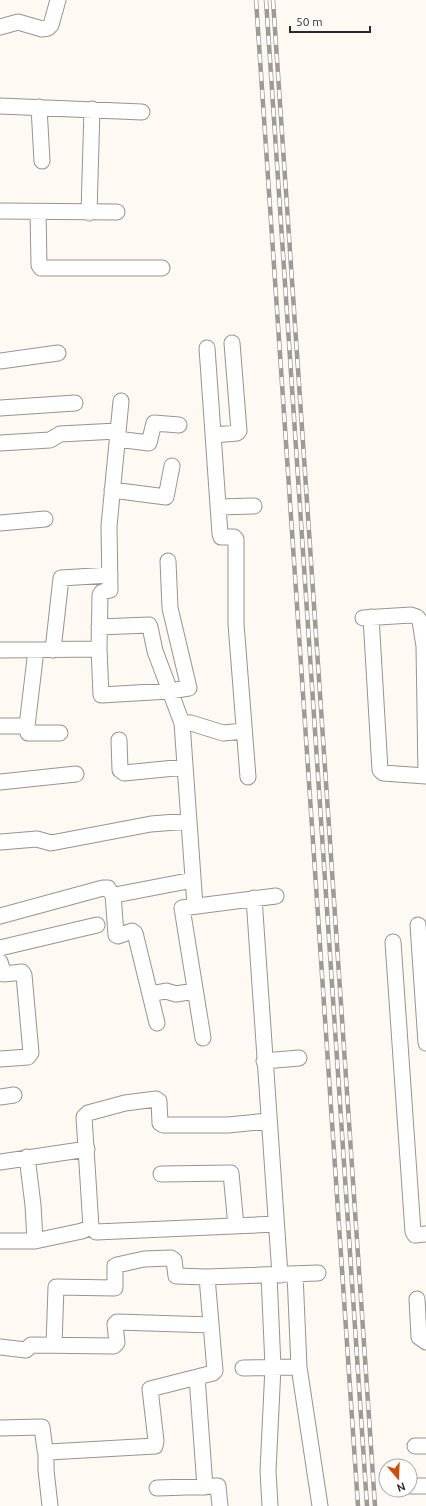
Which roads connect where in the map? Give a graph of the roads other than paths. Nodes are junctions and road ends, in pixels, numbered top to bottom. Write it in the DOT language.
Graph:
graph roads {
  1 [pos="58,0"];
  2 [pos="0,27"];
  3 [pos="0,106"];
  4 [pos="38,107"];
  5 [pos="92,109"];
  6 [pos="142,112"];
  7 [pos="42,161"];
  8 [pos="0,211"];
  9 [pos="38,212"];
  10 [pos="89,212"];
  11 [pos="117,212"];
  12 [pos="162,268"];
  13 [pos="232,344"];
  14 [pos="207,348"];
  15 [pos="58,352"];
  16 [pos="0,361"];
  17 [pos="121,401"];
  18 [pos="75,403"];
  19 [pos="0,408"];
  20 [pos="179,425"];
  21 [pos="117,435"];
  22 [pos="214,435"];
  23 [pos="0,443"];
  24 [pos="172,466"];
  25 [pos="112,490"];
  26 [pos="254,506"];
  27 [pos="218,507"];
  28 [pos="45,519"];
  29 [pos="0,523"];
  30 [pos="168,561"];
  31 [pos="110,575"];
  32 [pos="99,627"];
  33 [pos="425,646"];
  34 [pos="99,649"];
  35 [pos="0,650"];
  36 [pos="36,650"];
  37 [pos="53,650"];
  38 [pos="170,692"];
  39 [pos="182,723"];
  40 [pos="0,726"];
  41 [pos="26,727"];
  42 [pos="244,731"];
  43 [pos="60,733"];
  44 [pos="119,740"];
  45 [pos="185,767"];
  46 [pos="76,774"];
  47 [pos="426,776"];
  48 [pos="248,777"];
  49 [pos="0,782"];
  50 [pos="189,821"];
  51 [pos="0,842"];
  52 [pos="193,880"];
  53 [pos="113,894"];
  54 [pos="276,896"];
  55 [pos="254,898"];
  56 [pos="195,906"];
  57 [pos="0,916"];
  58 [pos="418,924"];
  59 [pos="96,925"];
  60 [pos="392,942"];
  61 [pos="0,948"];
  62 [pos="0,962"];
  63 [pos="195,991"];
  64 [pos="150,994"];
  65 [pos="425,1012"];
  66 [pos="157,1023"];
  67 [pos="203,1038"];
  68 [pos="426,1043"];
  69 [pos="299,1058"];
  70 [pos="0,1060"];
  71 [pos="264,1061"];
  72 [pos="268,1121"];
  73 [pos="87,1149"];
  74 [pos="27,1157"];
  75 [pos="0,1162"];
  76 [pos="162,1174"];
  77 [pos="276,1224"];
  78 [pos="91,1226"];
  79 [pos="236,1226"];
  80 [pos="426,1234"];
  81 [pos="0,1241"];
  82 [pos="35,1241"];
  83 [pos="318,1273"];
  84 [pos="295,1274"];
  85 [pos="274,1275"];
  86 [pos="207,1277"];
  87 [pos="416,1299"];
  88 [pos="211,1325"];
  89 [pos="426,1342"];
  90 [pos="54,1345"];
  91 [pos="0,1347"];
  92 [pos="273,1367"];
  93 [pos="299,1367"];
  94 [pos="242,1368"];
  95 [pos="196,1377"];
  96 [pos="0,1428"];
  97 [pos="46,1451"];
  98 [pos="205,1487"];
  99 [pos="157,1488"];
  100 [pos="50,1506"];
  101 [pos="220,1506"];
  102 [pos="270,1506"];
  103 [pos="320,1506"];
  1 -- 2 [label="street"];
  3 -- 4 [label="street"];
  4 -- 5 [label="street"];
  4 -- 7 [label="street"];
  5 -- 6 [label="street"];
  5 -- 10 [label="street"];
  8 -- 9 [label="street"];
  9 -- 10 [label="street"];
  9 -- 12 [label="street"];
  10 -- 11 [label="street"];
  13 -- 22 [label="street"];
  14 -- 22 [label="street"];
  15 -- 16 [label="street"];
  17 -- 21 [label="street"];
  18 -- 19 [label="street"];
  20 -- 21 [label="street"];
  21 -- 23 [label="street"];
  21 -- 25 [label="street"];
  22 -- 27 [label="street"];
  24 -- 25 [label="street"];
  25 -- 31 [label="street"];
  26 -- 27 [label="street"];
  27 -- 42 [label="street"];
  28 -- 29 [label="street"];
  30 -- 38 [label="street"];
  31 -- 32 [label="street"];
  31 -- 37 [label="street"];
  32 -- 34 [label="street"];
  32 -- 38 [label="street"];
  33 -- 47 [label="street"];
  33 -- 47 [label="street"];
  34 -- 37 [label="street"];
  34 -- 38 [label="street"];
  35 -- 36 [label="street"];
  36 -- 37 [label="street"];
  36 -- 41 [label="street"];
  38 -- 39 [label="street"];
  39 -- 42 [label="street"];
  39 -- 45 [label="street"];
  40 -- 41 [label="street"];
  41 -- 43 [label="street"];
  42 -- 48 [label="street"];
  44 -- 45 [label="street"];
  45 -- 50 [label="street"];
  46 -- 49 [label="street"];
  50 -- 51 [label="street"];
  50 -- 52 [label="street"];
  52 -- 53 [label="street"];
  52 -- 56 [label="street"];
  53 -- 57 [label="street"];
  53 -- 64 [label="street"];
  54 -- 55 [label="street"];
  55 -- 56 [label="street"];
  55 -- 71 [label="street"];
  56 -- 63 [label="street"];
  58 -- 65 [label="street"];
  59 -- 61 [label="street"];
  60 -- 80 [label="street"];
  62 -- 70 [label="street"];
  63 -- 64 [label="street"];
  63 -- 67 [label="street"];
  64 -- 66 [label="street"];
  65 -- 68 [label="street"];
  69 -- 71 [label="street"];
  71 -- 72 [label="street"];
  72 -- 73 [label="street"];
  72 -- 77 [label="street"];
  73 -- 74 [label="street"];
  73 -- 78 [label="street"];
  74 -- 75 [label="street"];
  74 -- 82 [label="street"];
  76 -- 79 [label="street"];
  77 -- 79 [label="street"];
  77 -- 85 [label="street"];
  78 -- 79 [label="street"];
  78 -- 82 [label="street"];
  81 -- 82 [label="street"];
  83 -- 84 [label="street"];
  84 -- 85 [label="street"];
  84 -- 93 [label="street"];
  85 -- 86 [label="street"];
  85 -- 92 [label="street"];
  86 -- 88 [label="street"];
  86 -- 90 [label="street"];
  87 -- 89 [label="street"];
  88 -- 90 [label="street"];
  88 -- 95 [label="street"];
  90 -- 91 [label="street"];
  92 -- 93 [label="street"];
  92 -- 94 [label="street"];
  92 -- 102 [label="street"];
  93 -- 103 [label="street"];
  95 -- 97 [label="street"];
  95 -- 98 [label="street"];
  96 -- 97 [label="street"];
  97 -- 100 [label="street"];
  98 -- 99 [label="street"];
  98 -- 101 [label="street"];
}
